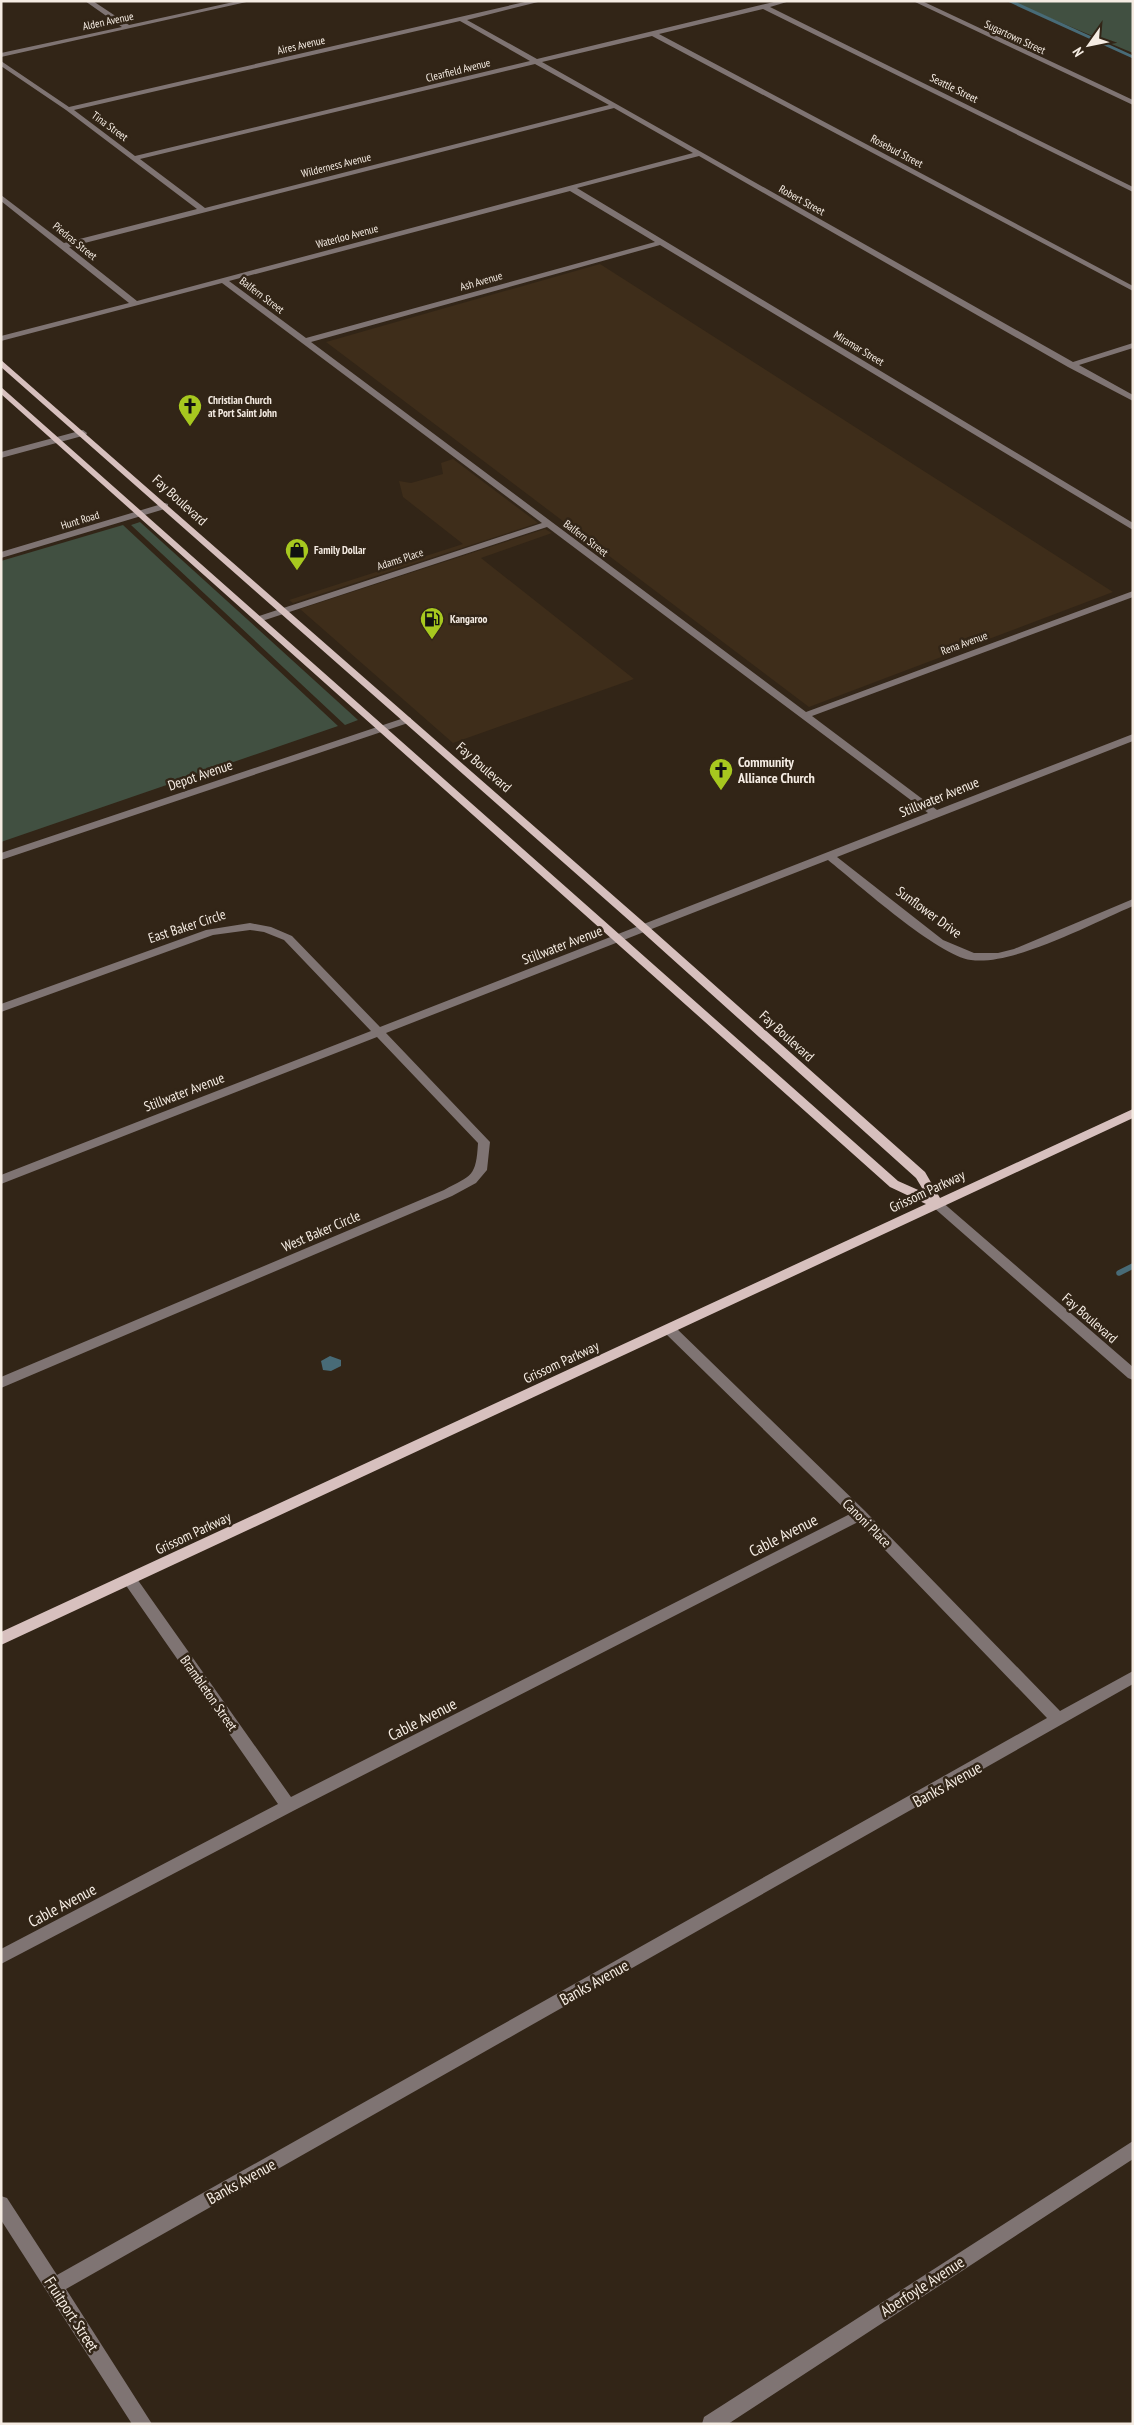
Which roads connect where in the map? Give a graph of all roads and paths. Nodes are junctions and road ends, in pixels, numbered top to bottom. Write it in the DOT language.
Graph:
graph roads {
  1 [pos="88,1"];
  2 [pos="248,1"];
  3 [pos="539,1"];
  4 [pos="787,1"];
  5 [pos="916,1"];
  6 [pos="764,7"];
  7 [pos="461,19"];
  8 [pos="127,28"];
  9 [pos="652,33"];
  10 [pos="1,55"];
  11 [pos="535,62"];
  12 [pos="1,63"];
  13 [pos="1133,103"];
  14 [pos="616,106"];
  15 [pos="68,109"];
  16 [pos="699,154"];
  17 [pos="135,158"];
  18 [pos="573,188"];
  19 [pos="1133,190"];
  20 [pos="1,197"];
  21 [pos="203,210"];
  22 [pos="662,242"];
  23 [pos="62,246"];
  24 [pos="223,280"];
  25 [pos="1133,289"];
  26 [pos="135,303"];
  27 [pos="1,339"];
  28 [pos="306,342"];
  29 [pos="1133,345"];
  30 [pos="1,362"];
  31 [pos="1071,365"];
  32 [pos="1,389"];
  33 [pos="1133,399"];
  34 [pos="83,433"];
  35 [pos="58,440"];
  36 [pos="1,456"];
  37 [pos="165,506"];
  38 [pos="140,514"];
  39 [pos="548,524"];
  40 [pos="1133,527"];
  41 [pos="1,555"];
  42 [pos="1133,594"];
  43 [pos="283,611"];
  44 [pos="258,619"];
  45 [pos="804,716"];
  46 [pos="407,720"];
  47 [pos="381,728"];
  48 [pos="1133,737"];
  49 [pos="936,814"];
  50 [pos="830,856"];
  51 [pos="1,857"];
  52 [pos="1133,902"];
  53 [pos="644,928"];
  54 [pos="618,939"];
  55 [pos="1,1008"];
  56 [pos="378,1033"];
  57 [pos="1133,1113"];
  58 [pos="1,1180"];
  59 [pos="938,1204"];
  60 [pos="670,1330"];
  61 [pos="1133,1375"];
  62 [pos="1,1383"];
  63 [pos="860,1515"];
  64 [pos="130,1580"];
  65 [pos="1,1639"];
  66 [pos="1133,1677"];
  67 [pos="1059,1720"];
  68 [pos="288,1806"];
  69 [pos="1,1957"];
  70 [pos="1133,2149"];
  71 [pos="1,2204"];
  72 [pos="54,2286"];
  73 [pos="143,2424"];
  74 [pos="711,2424"];
  1 -- 8 [label="street"];
  2 -- 8 [label="street, Alden Avenue"];
  3 -- 7 [label="street, Aires Avenue"];
  4 -- 6 [label="street, Clearfield Avenue"];
  5 -- 13 [label="street, Sugartown Street"];
  6 -- 9 [label="street, Clearfield Avenue"];
  6 -- 19 [label="street, Seattle Street"];
  7 -- 11 [label="street, Robert Street"];
  7 -- 15 [label="street, Aires Avenue"];
  8 -- 10 [label="street, Alden Avenue"];
  9 -- 11 [label="street, Clearfield Avenue"];
  9 -- 25 [label="street, Rosebud Street"];
  11 -- 14 [label="street, Robert Street"];
  11 -- 17 [label="street, Clearfield Avenue"];
  12 -- 15 [label="street, Tina Street"];
  14 -- 16 [label="street, Robert Street"];
  14 -- 21 [label="street, Wilderness Avenue"];
  15 -- 17 [label="street, Tina Street"];
  16 -- 18 [label="street, Waterloo Avenue"];
  16 -- 31 [label="street, Robert Street"];
  17 -- 21 [label="street, Tina Street"];
  18 -- 22 [label="street, Miramar Street"];
  18 -- 24 [label="street, Waterloo Avenue"];
  20 -- 23 [label="street, Piedras Street"];
  21 -- 23 [label="street, Wilderness Avenue"];
  22 -- 28 [label="street, Ash Avenue"];
  22 -- 40 [label="street, Miramar Street"];
  23 -- 26 [label="street, Piedras Street"];
  24 -- 26 [label="street, Waterloo Avenue"];
  24 -- 28 [label="street, Balfern Street"];
  26 -- 27 [label="street, Waterloo Avenue"];
  28 -- 39 [label="street, Balfern Street"];
  29 -- 31 [label="street"];
  30 -- 34 [label="main road, Fay Boulevard"];
  31 -- 33 [label="street, Robert Street"];
  32 -- 35 [label="main road, Fay Boulevard"];
  34 -- 35 [label="street"];
  34 -- 37 [label="main road, Fay Boulevard"];
  35 -- 36 [label="street"];
  35 -- 38 [label="main road, Fay Boulevard"];
  37 -- 38 [label="street, Hunt Road"];
  37 -- 43 [label="main road, Fay Boulevard"];
  38 -- 41 [label="street, Hunt Road"];
  38 -- 44 [label="main road, Fay Boulevard"];
  39 -- 43 [label="street, Adams Place"];
  39 -- 45 [label="street, Balfern Street"];
  42 -- 45 [label="street, Rena Avenue"];
  43 -- 44 [label="street, Adams Place"];
  43 -- 46 [label="main road, Fay Boulevard"];
  44 -- 47 [label="main road, Fay Boulevard"];
  45 -- 49 [label="street, Balfern Street"];
  46 -- 47 [label="street, Depot Avenue"];
  46 -- 53 [label="main road, Fay Boulevard"];
  47 -- 51 [label="street, Depot Avenue"];
  47 -- 54 [label="main road, Fay Boulevard"];
  48 -- 49 [label="street, Stillwater Avenue"];
  49 -- 50 [label="street, Stillwater Avenue"];
  50 -- 52 [label="street, Sunflower Drive"];
  50 -- 53 [label="street, Stillwater Avenue"];
  53 -- 54 [label="street, Stillwater Avenue"];
  53 -- 59 [label="main road, Fay Boulevard"];
  54 -- 56 [label="street, Stillwater Avenue"];
  54 -- 59 [label="main road, Fay Boulevard"];
  55 -- 56 [label="street, East Baker Circle"];
  56 -- 58 [label="street, Stillwater Avenue"];
  56 -- 62 [label="street, West Baker Circle"];
  57 -- 59 [label="main road, Grissom Parkway"];
  59 -- 60 [label="main road, Grissom Parkway"];
  59 -- 61 [label="street, Fay Boulevard"];
  60 -- 63 [label="street, Canoni Place"];
  60 -- 64 [label="main road, Grissom Parkway"];
  63 -- 67 [label="street, Canoni Place"];
  63 -- 68 [label="street, Cable Avenue"];
  64 -- 65 [label="main road, Grissom Parkway"];
  64 -- 68 [label="street, Brambleton Street"];
  66 -- 67 [label="street, Banks Avenue"];
  67 -- 72 [label="street, Banks Avenue"];
  68 -- 69 [label="street, Cable Avenue"];
  70 -- 74 [label="street, Aberfoyle Avenue"];
  71 -- 72 [label="street, Fruitport Street"];
  72 -- 73 [label="street, Fruitport Street"];
}
